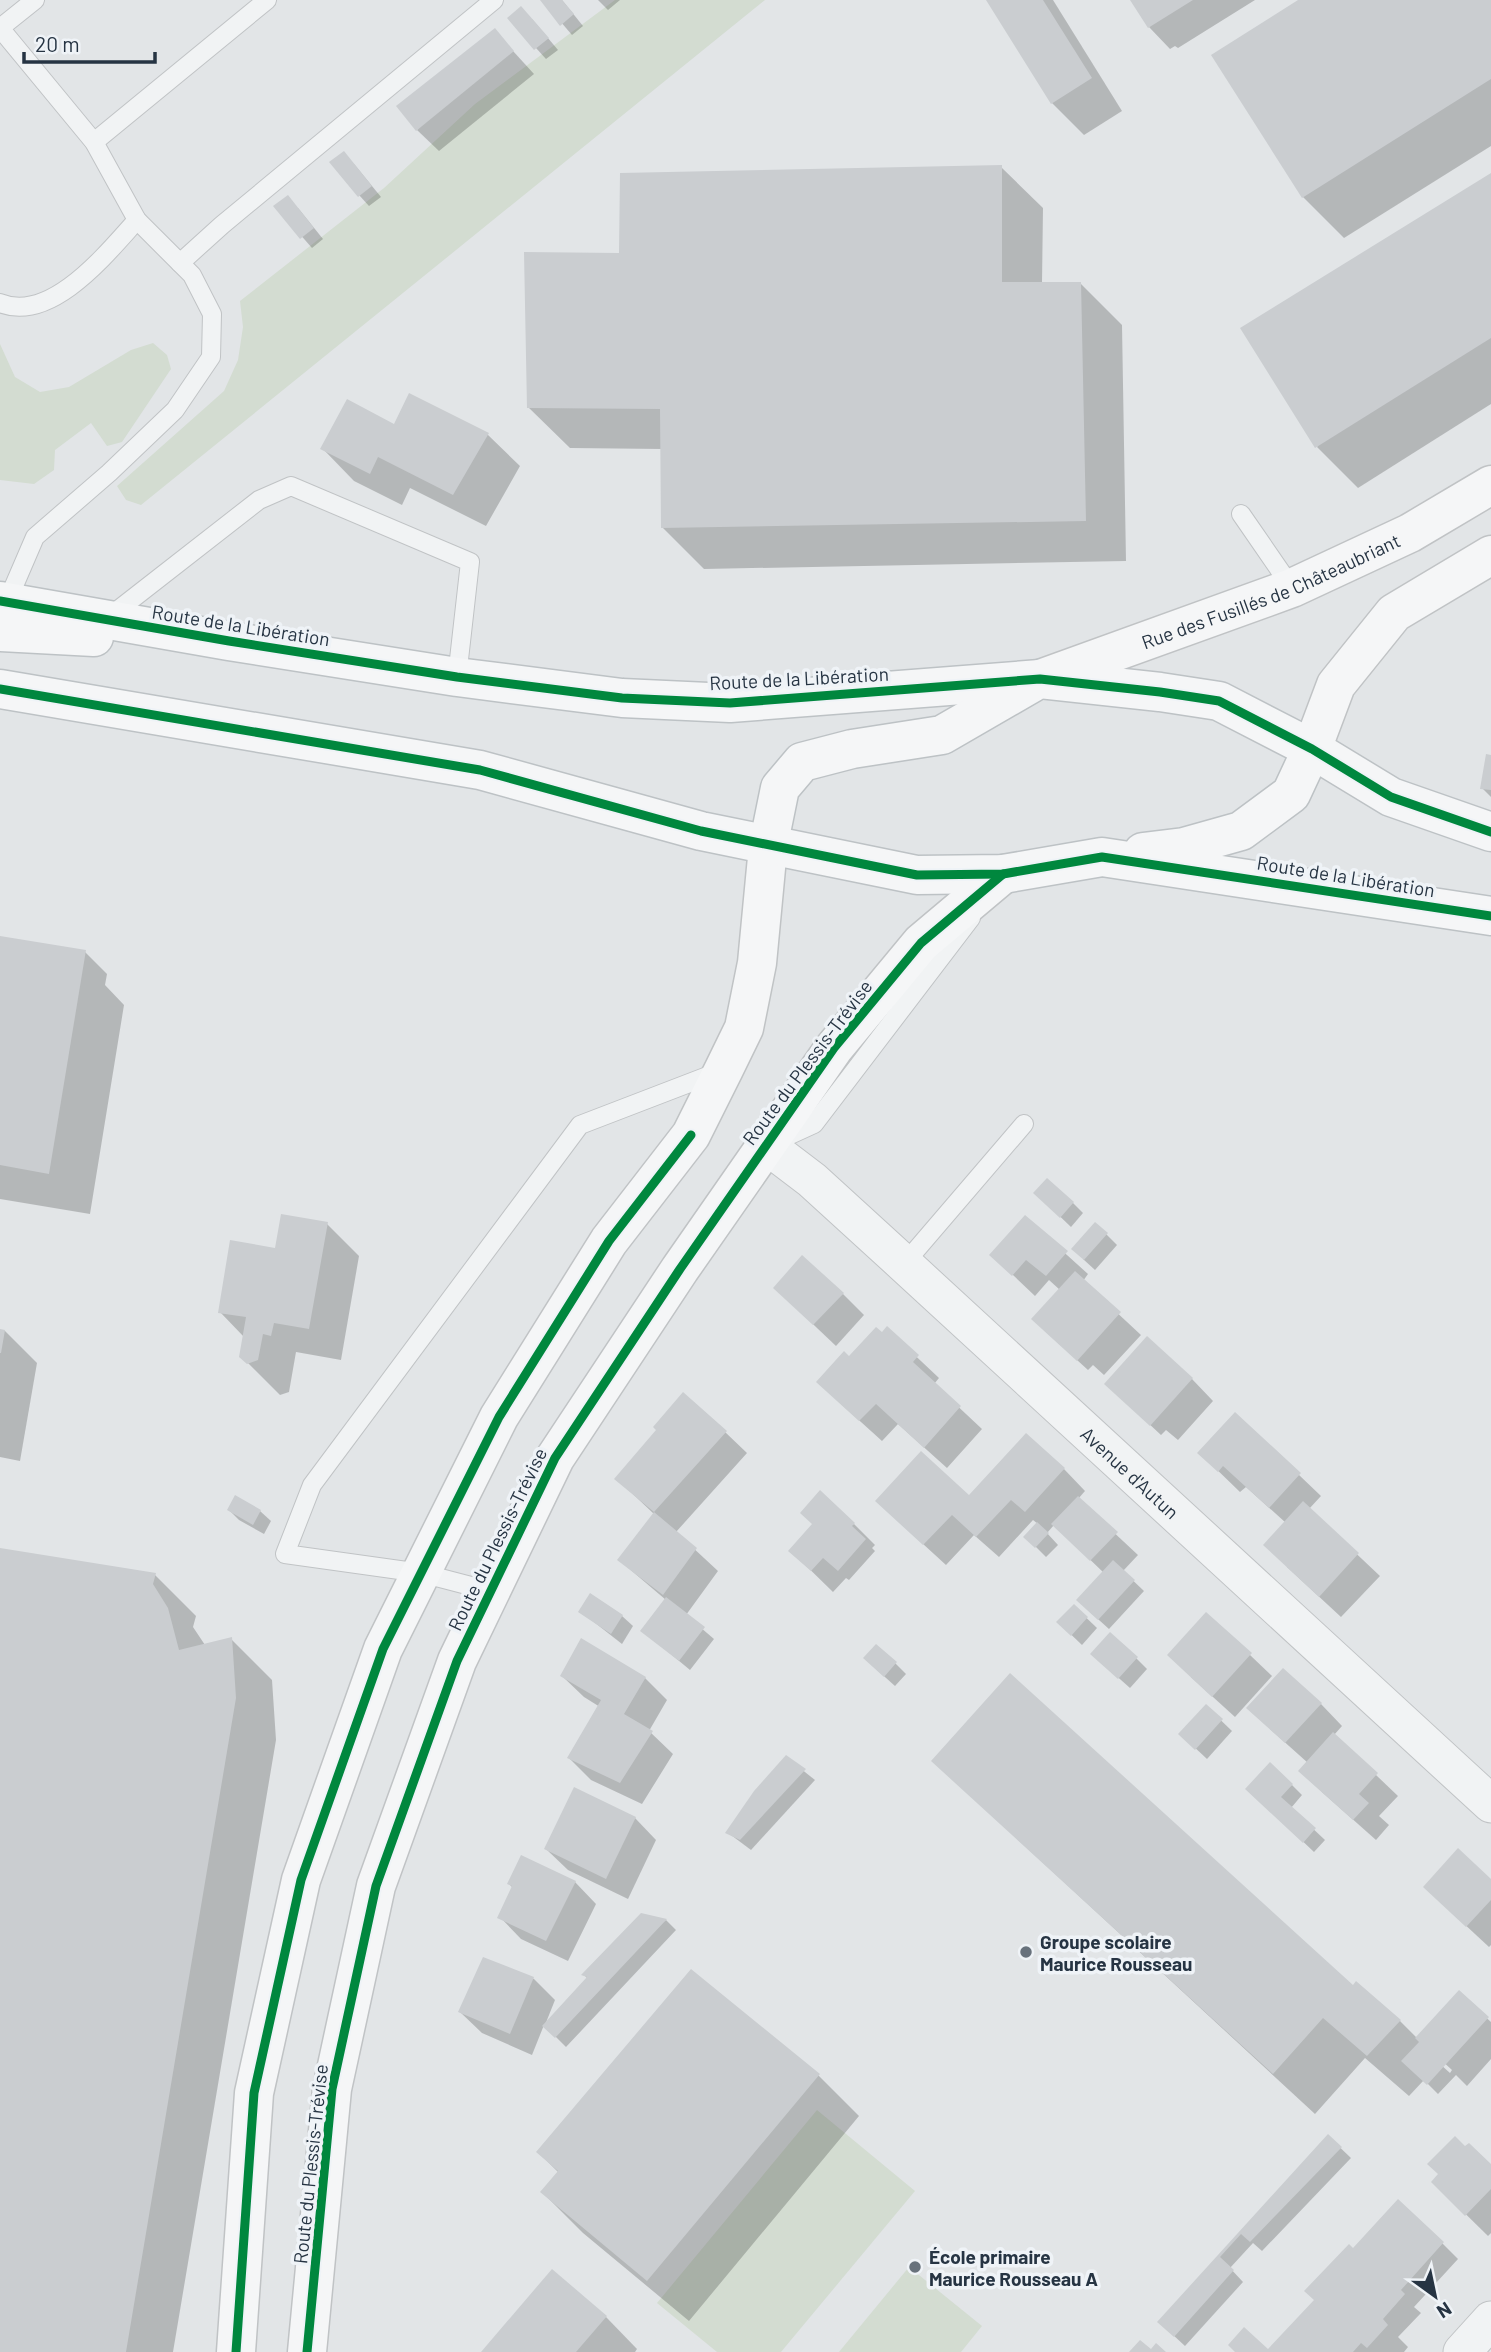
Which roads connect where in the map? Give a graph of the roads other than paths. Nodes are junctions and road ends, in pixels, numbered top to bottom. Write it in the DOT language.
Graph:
graph roads {
  1 [pos="35,0"];
  2 [pos="267,0"];
  3 [pos="485,3"];
  4 [pos="0,28"];
  5 [pos="94,142"];
  6 [pos="137,220"];
  7 [pos="180,263"];
  8 [pos="0,303"];
  9 [pos="1491,485"];
  10 [pos="1241,514"];
  11 [pos="1477,569"];
  12 [pos="1292,588"];
  13 [pos="2,612"];
  14 [pos="105,620"];
  15 [pos="229,642"];
  16 [pos="457,677"];
  17 [pos="1040,679"];
  18 [pos="0,689"];
  19 [pos="1312,749"];
  20 [pos="1491,832"];
  21 [pos="768,847"];
  22 [pos="1102,857"];
  23 [pos="1003,874"];
  24 [pos="1491,916"];
  25 [pos="724,1069"];
  26 [pos="1024,1124"];
  27 [pos="766,1145"];
  28 [pos="904,1264"];
  29 [pos="421,1573"];
  30 [pos="490,1591"];
  31 [pos="1491,1804"];
  32 [pos="1491,2320"];
  33 [pos="236,2352"];
  34 [pos="307,2352"];
  35 [pos="1462,2352"];
  1 -- 4 [label="lane"];
  2 -- 5 [label="lane"];
  3 -- 7 [label="lane"];
  4 -- 5 [label="lane"];
  5 -- 6 [label="lane"];
  6 -- 7 [label="lane"];
  6 -- 8 [label="lane"];
  7 -- 13 [label="lane"];
  9 -- 12 [label="main road, Rue des Fusillés de Châteaubriant"];
  10 -- 12 [label="lane"];
  11 -- 19 [label="main road"];
  12 -- 17 [label="main road, Rue des Fusillés de Châteaubriant"];
  13 -- 14 [label="main road, Route de la Libération"];
  13 -- 15 [label="main road, Route de la Libération"];
  14 -- 15 [label="main road, Route de la Libération"];
  14 -- 16 [label="lane"];
  15 -- 16 [label="main road, Route de la Libération"];
  16 -- 17 [label="main road, Route de la Libération"];
  17 -- 19 [label="main road, Route de la Libération"];
  17 -- 21 [label="main road"];
  18 -- 21 [label="main road, Route de la Libération"];
  19 -- 20 [label="main road, Route de la Libération"];
  19 -- 22 [label="main road"];
  21 -- 23 [label="main road, Route de la Libération"];
  21 -- 25 [label="main road"];
  22 -- 23 [label="main road, Route de la Libération"];
  22 -- 24 [label="main road, Route de la Libération"];
  23 -- 27 [label="main road, Route du Plessis-Trévise"];
  25 -- 29 [label="main road"];
  25 -- 29 [label="lane"];
  26 -- 28 [label="lane"];
  27 -- 28 [label="street, Avenue d'Autun"];
  27 -- 30 [label="main road, Route du Plessis-Trévise"];
  28 -- 31 [label="street, Avenue d'Autun"];
  29 -- 30 [label="lane"];
  29 -- 33 [label="main road"];
  30 -- 34 [label="main road, Route du Plessis-Trévise"];
  32 -- 35 [label="street"];
}
